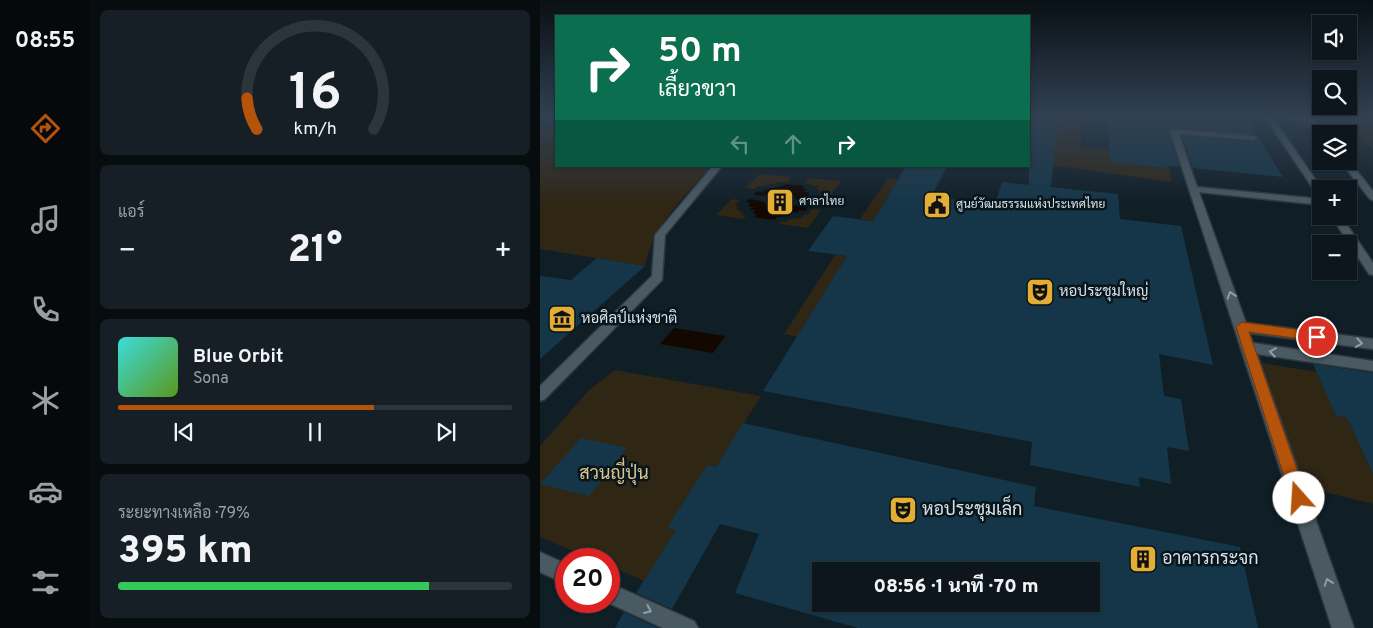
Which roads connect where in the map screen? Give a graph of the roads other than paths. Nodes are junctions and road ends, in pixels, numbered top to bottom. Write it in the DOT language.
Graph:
graph roads {
  1 [pos="1179,146"];
  2 [pos="1289,146"];
  3 [pos="717,167"];
  4 [pos="1351,170"];
  5 [pos="1312,181"];
  6 [pos="1194,189"];
  7 [pos="1373,197"];
  8 [pos="1312,201"];
  9 [pos="1342,225"];
  10 [pos="1373,271"];
  11 [pos="1242,327"];
  12 [pos="1373,344"];
  13 [pos="1249,348"];
  14 [pos="1373,366"];
  15 [pos="540,395"];
  16 [pos="540,562"];
  17 [pos="555,569"];
  18 [pos="620,598"];
  19 [pos="686,628"];
  20 [pos="1343,628"];
  1 -- 6 [label="street"];
  2 -- 5 [label="street"];
  3 -- 15 [label="street"];
  4 -- 7 [label="street"];
  6 -- 8 [label="street"];
  11 -- 6 [label="street, one-way"];
  9 -- 10 [label="street"];
  11 -- 12 [label="street, one-way"];
  11 -- 13 [label="street"];
  14 -- 13 [label="street, one-way"];
  20 -- 13 [label="street, one-way"];
  16 -- 17 [label="street"];
  18 -- 19 [label="street, one-way"];
}
